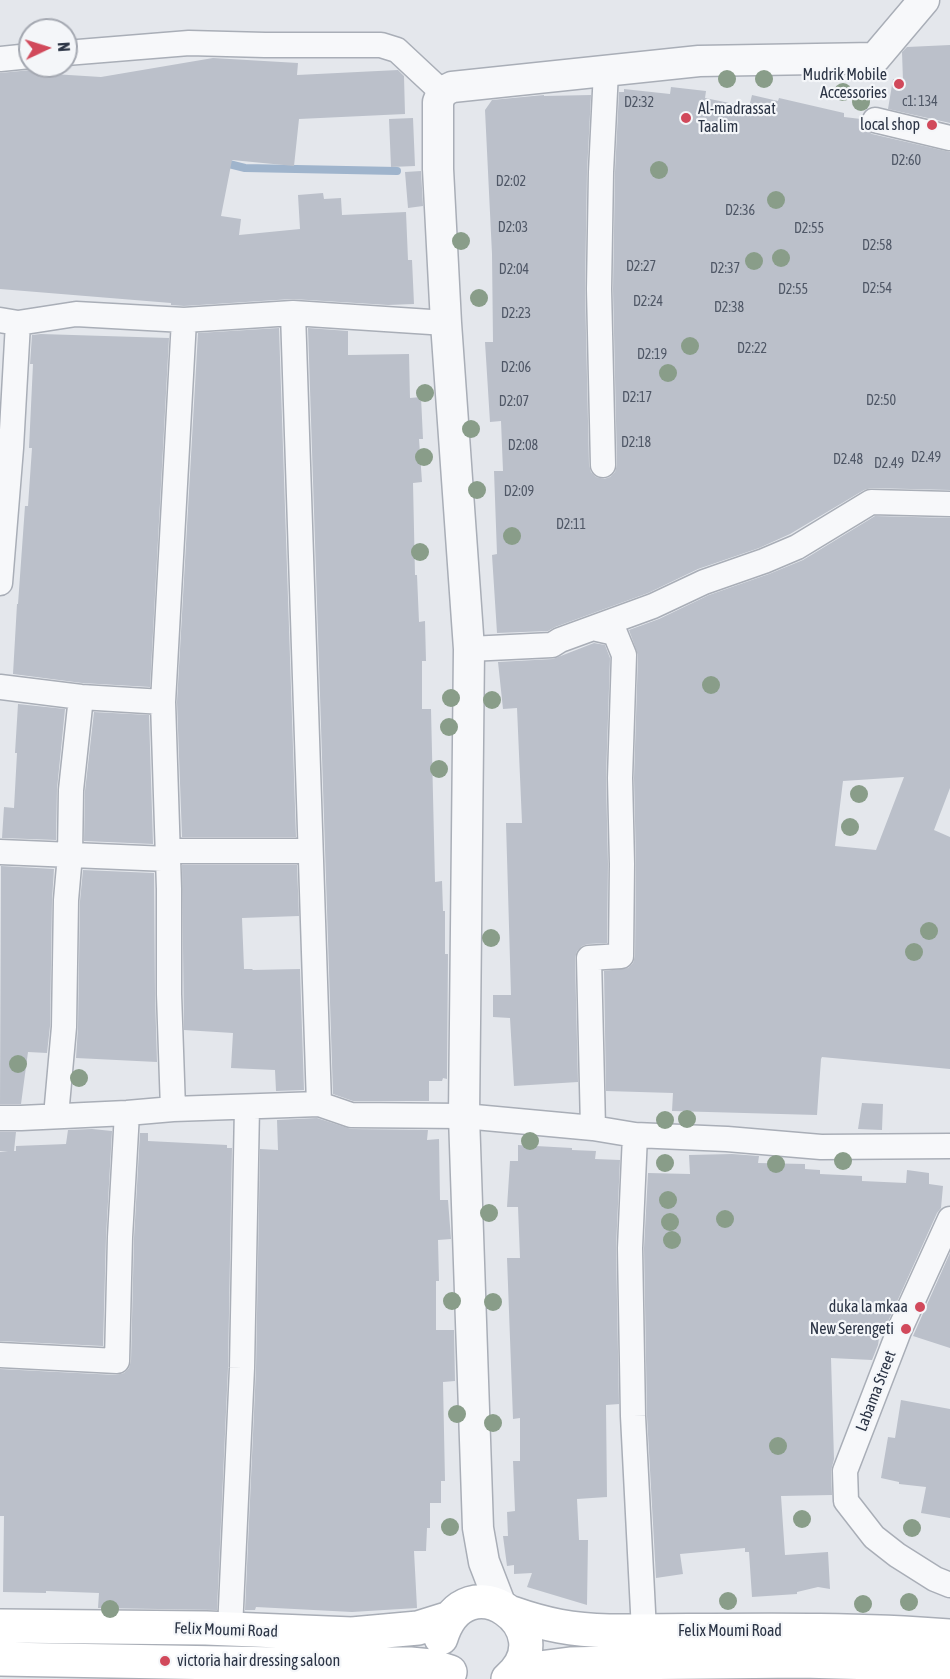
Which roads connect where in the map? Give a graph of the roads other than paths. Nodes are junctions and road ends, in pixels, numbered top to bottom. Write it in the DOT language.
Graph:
graph roads {
  1 [pos="924,0"];
  2 [pos="78,52"];
  3 [pos="18,57"];
  4 [pos="0,59"];
  5 [pos="606,71"];
  6 [pos="442,92"];
  7 [pos="874,120"];
  8 [pos="950,138"];
  9 [pos="293,313"];
  10 [pos="184,320"];
  11 [pos="9,322"];
  12 [pos="446,323"];
  13 [pos="6,427"];
  14 [pos="603,465"];
  15 [pos="950,504"];
  16 [pos="1,548"];
  17 [pos="0,583"];
  18 [pos="592,628"];
  19 [pos="469,649"];
  20 [pos="0,687"];
  21 [pos="81,697"];
  22 [pos="163,702"];
  23 [pos="310,851"];
  24 [pos="0,852"];
  25 [pos="70,855"];
  26 [pos="168,855"];
  27 [pos="319,1104"];
  28 [pos="248,1107"];
  29 [pos="172,1109"];
  30 [pos="127,1113"];
  31 [pos="56,1116"];
  32 [pos="464,1116"];
  33 [pos="1,1120"];
  34 [pos="593,1128"];
  35 [pos="635,1135"];
  36 [pos="950,1146"];
  37 [pos="950,1219"];
  38 [pos="0,1355"];
  39 [pos="478,1528"];
  40 [pos="950,1585"];
  41 [pos="506,1610"];
  42 [pos="454,1614"];
  43 [pos="0,1626"];
  44 [pos="93,1627"];
  45 [pos="230,1629"];
  46 [pos="644,1631"];
  47 [pos="950,1636"];
  48 [pos="0,1659"];
  49 [pos="90,1660"];
  50 [pos="950,1667"];
  51 [pos="454,1675"];
  52 [pos="512,1675"];
  1 -- 5 [label="street"];
  2 -- 6 [label="street"];
  3 -- 4 [label="street"];
  5 -- 6 [label="street"];
  5 -- 14 [label="street"];
  6 -- 12 [label="street"];
  7 -- 8 [label="street"];
  9 -- 10 [label="street"];
  9 -- 12 [label="street"];
  9 -- 23 [label="street"];
  10 -- 11 [label="street"];
  10 -- 22 [label="street"];
  11 -- 13 [label="street"];
  12 -- 19 [label="street"];
  13 -- 16 [label="street"];
  15 -- 18 [label="street"];
  16 -- 17 [label="street"];
  18 -- 19 [label="street"];
  18 -- 34 [label="street"];
  19 -- 32 [label="street"];
  20 -- 21 [label="street"];
  21 -- 22 [label="street"];
  21 -- 25 [label="street"];
  22 -- 26 [label="street"];
  23 -- 26 [label="street"];
  23 -- 27 [label="street"];
  24 -- 25 [label="street"];
  25 -- 26 [label="street"];
  25 -- 31 [label="street"];
  26 -- 29 [label="street"];
  27 -- 28 [label="street"];
  27 -- 32 [label="street"];
  28 -- 29 [label="street"];
  28 -- 45 [label="street"];
  29 -- 30 [label="street"];
  30 -- 31 [label="street"];
  30 -- 38 [label="street"];
  31 -- 33 [label="street"];
  32 -- 34 [label="street"];
  32 -- 39 [label="street"];
  34 -- 35 [label="street"];
  35 -- 36 [label="street"];
  35 -- 46 [label="street"];
  37 -- 40 [label="street, Labama Street"];
  39 -- 41 [label="street"];
  39 -- 42 [label="street"];
  41 -- 42 [label="main road, Felix Moumi Road"];
  41 -- 46 [label="main road, Felix Moumi Road"];
  41 -- 52 [label="main road"];
  42 -- 45 [label="main road, Felix Moumi Road"];
  42 -- 51 [label="main road"];
  43 -- 44 [label="main road, Felix Moumi Road"];
  44 -- 45 [label="main road, Felix Moumi Road"];
  44 -- 49 [label="main road"];
  46 -- 47 [label="main road, Felix Moumi Road"];
  48 -- 49 [label="main road, Felix Moumi Road"];
  49 -- 51 [label="main road, Felix Moumi Road"];
  50 -- 52 [label="main road, Felix Moumi Road"];
}
